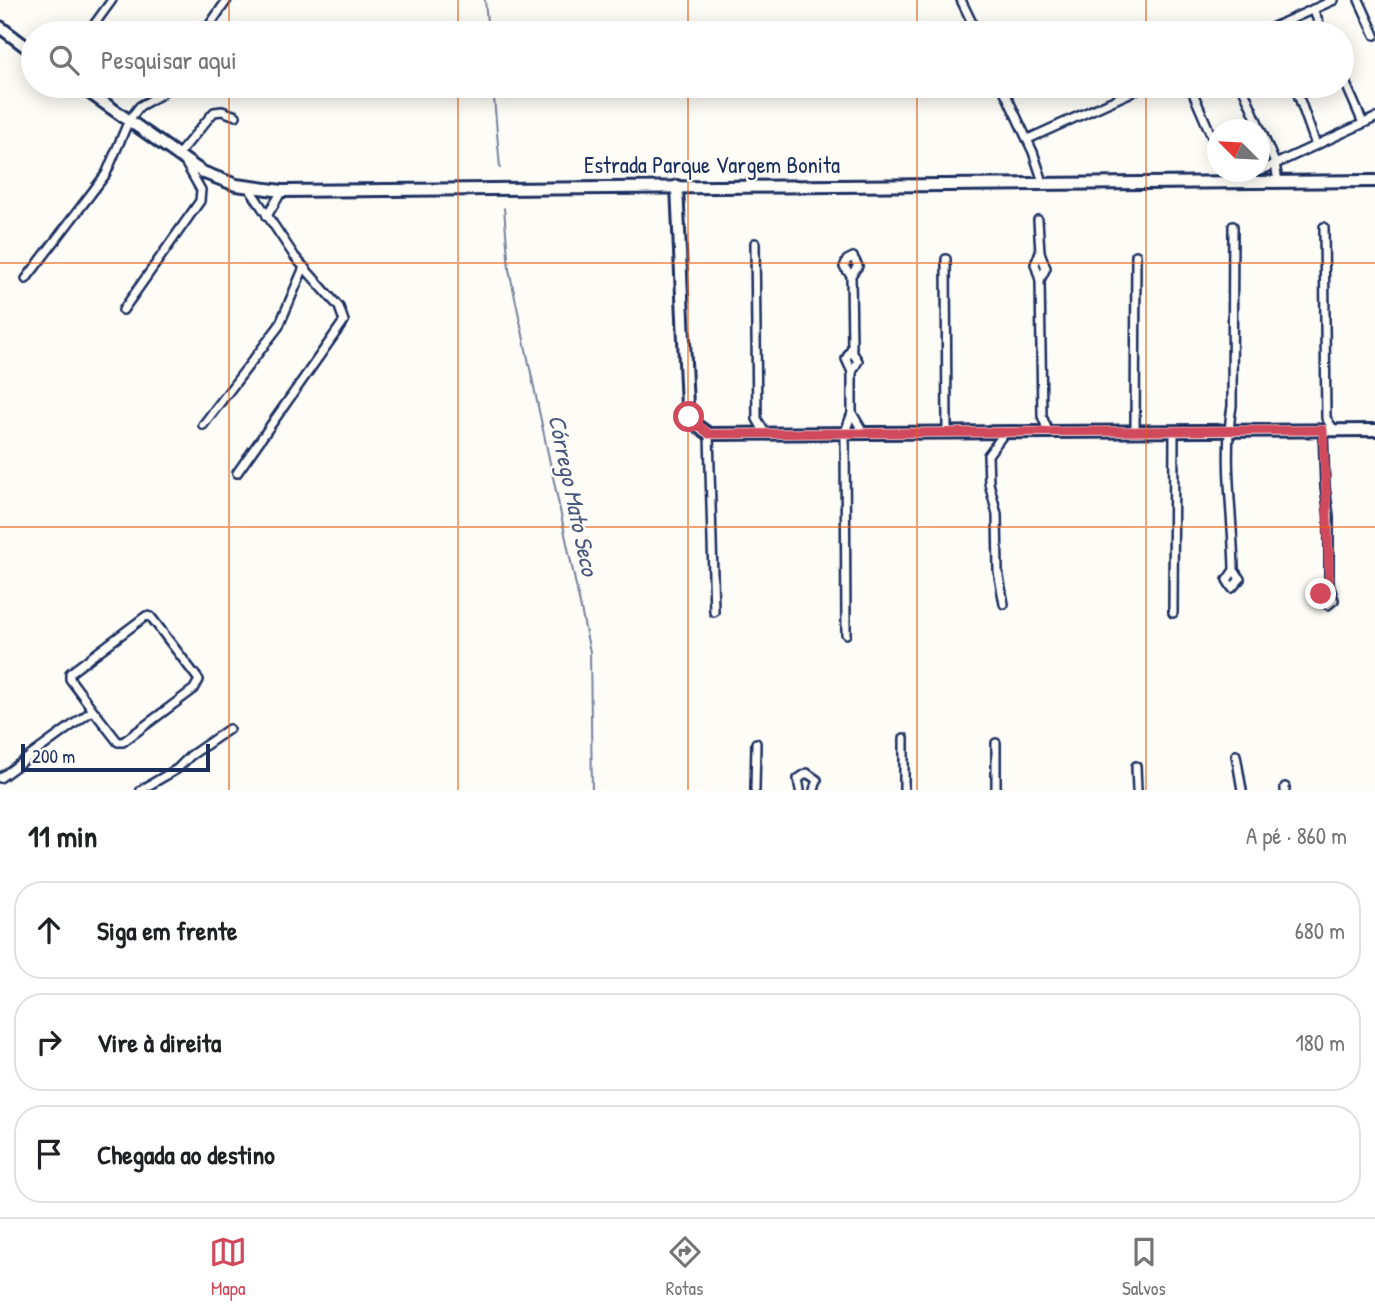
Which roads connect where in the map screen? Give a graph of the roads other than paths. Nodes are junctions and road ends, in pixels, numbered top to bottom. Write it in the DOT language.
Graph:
graph roads {
  1 [pos="112,0"];
  2 [pos="227,0"];
  3 [pos="961,0"];
  4 [pos="1334,0"];
  5 [pos="1359,0"];
  6 [pos="1313,9"];
  7 [pos="97,21"];
  8 [pos="212,21"];
  9 [pos="971,21"];
  10 [pos="1291,21"];
  11 [pos="1318,21"];
  12 [pos="0,27"];
  13 [pos="1375,35"];
  14 [pos="21,42"];
  15 [pos="97,98"];
  16 [pos="156,98"];
  17 [pos="1008,98"];
  18 [pos="1119,98"];
  19 [pos="1195,98"];
  20 [pos="1247,98"];
  21 [pos="1299,98"];
  22 [pos="1352,98"];
  23 [pos="236,116"];
  24 [pos="1375,118"];
  25 [pos="129,120"];
  26 [pos="1363,123"];
  27 [pos="1207,126"];
  28 [pos="1028,139"];
  29 [pos="1316,145"];
  30 [pos="181,159"];
  31 [pos="1275,163"];
  32 [pos="1270,166"];
  33 [pos="1207,180"];
  34 [pos="1270,181"];
  35 [pos="1375,181"];
  36 [pos="1278,182"];
  37 [pos="1042,183"];
  38 [pos="677,186"];
  39 [pos="249,188"];
  40 [pos="282,191"];
  41 [pos="267,216"];
  42 [pos="1038,220"];
  43 [pos="1233,226"];
  44 [pos="1324,227"];
  45 [pos="755,243"];
  46 [pos="1136,255"];
  47 [pos="946,259"];
  48 [pos="304,267"];
  49 [pos="851,275"];
  50 [pos="26,279"];
  51 [pos="123,310"];
  52 [pos="852,413"];
  53 [pos="1042,416"];
  54 [pos="1326,418"];
  55 [pos="757,419"];
  56 [pos="203,425"];
  57 [pos="1048,430"];
  58 [pos="1228,430"];
  59 [pos="1325,430"];
  60 [pos="1375,430"];
  61 [pos="947,431"];
  62 [pos="1006,431"];
  63 [pos="1035,431"];
  64 [pos="1135,431"];
  65 [pos="1174,431"];
  66 [pos="845,432"];
  67 [pos="863,432"];
  68 [pos="986,432"];
  69 [pos="750,433"];
  70 [pos="765,433"];
  71 [pos="709,434"];
  72 [pos="992,447"];
  73 [pos="237,473"];
  74 [pos="1234,570"];
  75 [pos="1329,585"];
  76 [pos="1004,604"];
  77 [pos="714,612"];
  78 [pos="1173,613"];
  79 [pos="846,634"];
  80 [pos="93,710"];
  81 [pos="229,729"];
  82 [pos="904,738"];
  83 [pos="756,743"];
  84 [pos="996,743"];
  85 [pos="1236,755"];
  86 [pos="1136,766"];
  87 [pos="0,778"];
  88 [pos="141,790"];
  89 [pos="755,790"];
  90 [pos="800,790"];
  91 [pos="814,790"];
  92 [pos="904,790"];
  93 [pos="996,790"];
  94 [pos="1137,790"];
  95 [pos="1242,790"];
  1 -- 7 [label="street"];
  2 -- 8 [label="street"];
  3 -- 9 [label="street"];
  4 -- 6 [label="street"];
  5 -- 13 [label="street"];
  6 -- 10 [label="street"];
  6 -- 11 [label="street"];
  12 -- 14 [label="main road"];
  15 -- 25 [label="main road, Estrada Parque Vargem Bonita"];
  16 -- 25 [label="street"];
  17 -- 28 [label="street"];
  18 -- 28 [label="street"];
  19 -- 27 [label="street"];
  20 -- 31 [label="street"];
  21 -- 29 [label="street"];
  22 -- 26 [label="street"];
  23 -- 30 [label="street"];
  24 -- 26 [label="street"];
  25 -- 30 [label="main road, Estrada Parque Vargem Bonita"];
  25 -- 50 [label="street"];
  26 -- 29 [label="street"];
  28 -- 37 [label="street"];
  29 -- 31 [label="street"];
  30 -- 39 [label="main road, Estrada Parque Vargem Bonita"];
  30 -- 51 [label="street"];
  31 -- 32 [label="street"];
  31 -- 36 [label="street"];
  33 -- 37 [label="main road, Estrada Parque Vargem Bonita"];
  34 -- 36 [label="main road, Estrada Parque Vargem Bonita"];
  35 -- 36 [label="main road, Estrada Parque Vargem Bonita"];
  37 -- 38 [label="main road, Estrada Parque Vargem Bonita"];
  38 -- 40 [label="main road, Estrada Parque Vargem Bonita"];
  38 -- 71 [label="main road"];
  39 -- 40 [label="main road, Estrada Parque Vargem Bonita"];
  39 -- 41 [label="street"];
  40 -- 41 [label="street"];
  41 -- 48 [label="street"];
  42 -- 53 [label="street"];
  43 -- 58 [label="street"];
  44 -- 54 [label="street"];
  45 -- 55 [label="street"];
  46 -- 64 [label="street"];
  47 -- 61 [label="street"];
  48 -- 56 [label="street"];
  48 -- 73 [label="street"];
  49 -- 52 [label="street"];
  52 -- 66 [label="street"];
  52 -- 67 [label="street"];
  53 -- 57 [label="street"];
  53 -- 63 [label="street"];
  54 -- 59 [label="street"];
  54 -- 59 [label="street"];
  55 -- 69 [label="street"];
  55 -- 70 [label="street"];
  57 -- 63 [label="main road"];
  57 -- 64 [label="main road"];
  58 -- 59 [label="main road"];
  58 -- 65 [label="main road"];
  58 -- 74 [label="street"];
  59 -- 60 [label="main road"];
  59 -- 75 [label="street"];
  61 -- 67 [label="main road"];
  61 -- 68 [label="main road"];
  62 -- 63 [label="main road"];
  62 -- 68 [label="main road"];
  62 -- 72 [label="street"];
  64 -- 65 [label="main road"];
  65 -- 78 [label="street"];
  66 -- 67 [label="main road"];
  66 -- 70 [label="main road"];
  66 -- 79 [label="street"];
  68 -- 72 [label="street"];
  69 -- 70 [label="main road"];
  69 -- 71 [label="main road"];
  71 -- 77 [label="street"];
  72 -- 76 [label="street"];
  80 -- 80 [label="street"];
  80 -- 87 [label="street"];
  81 -- 88 [label="street"];
  82 -- 92 [label="street"];
  83 -- 89 [label="street"];
  84 -- 93 [label="street"];
  85 -- 95 [label="street"];
  86 -- 94 [label="street"];
  90 -- 91 [label="street"];
}
